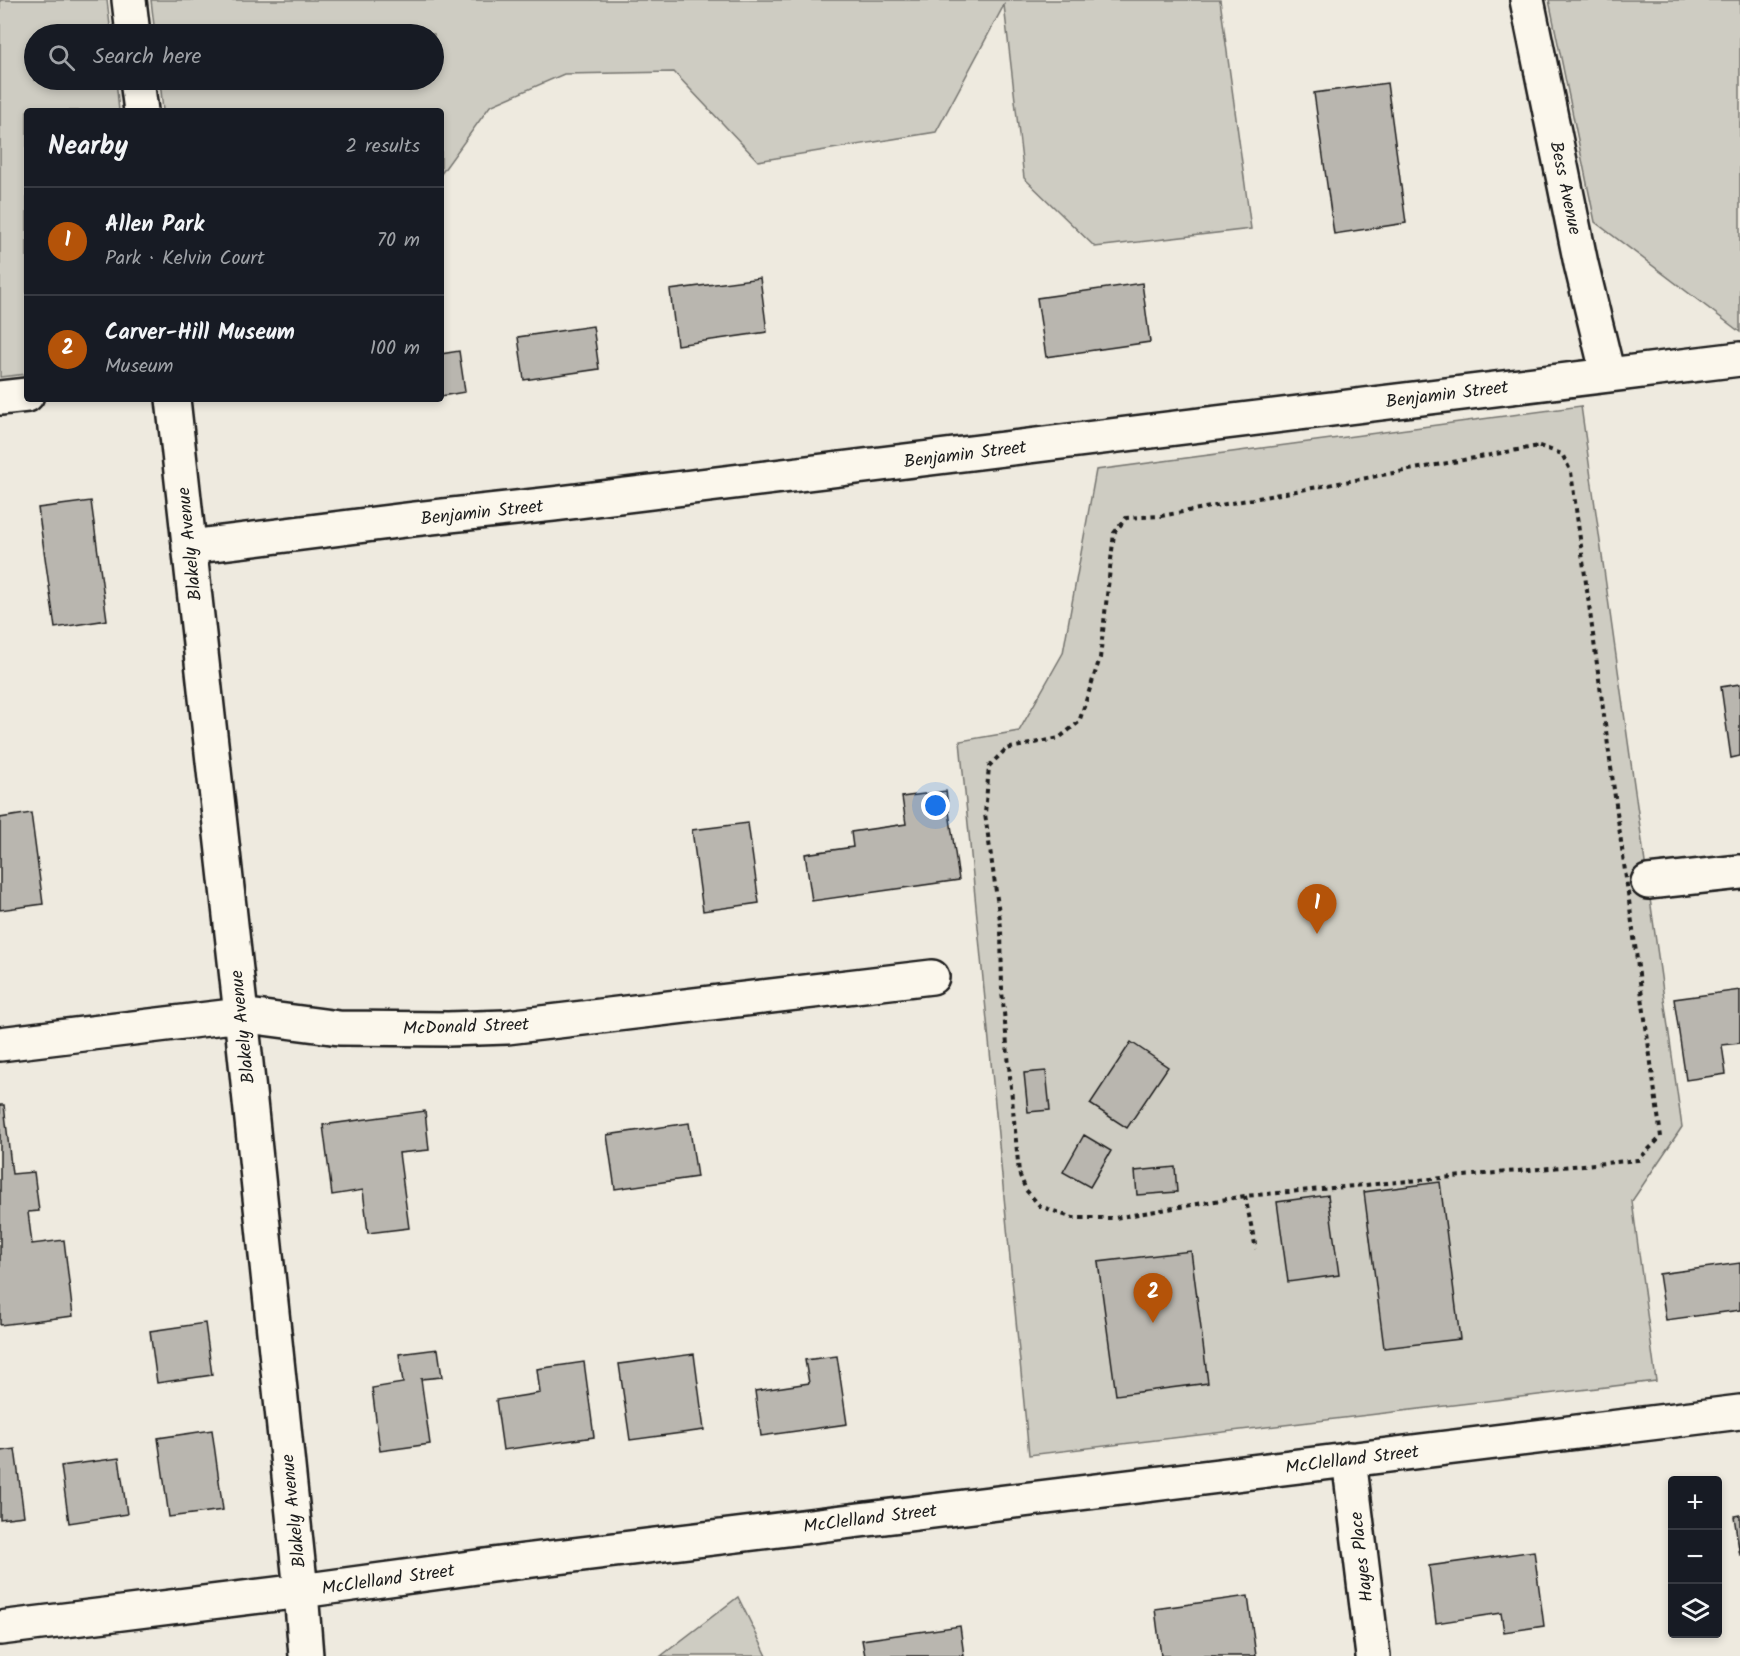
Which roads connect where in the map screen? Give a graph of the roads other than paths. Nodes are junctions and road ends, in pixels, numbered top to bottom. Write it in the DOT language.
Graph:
graph roads {
  1 [pos="129,0"];
  2 [pos="1527,0"];
  3 [pos="132,24"];
  4 [pos="138,90"];
  5 [pos="141,108"];
  6 [pos="1740,359"];
  7 [pos="1608,375"];
  8 [pos="24,395"];
  9 [pos="0,398"];
  10 [pos="173,402"];
  11 [pos="189,547"];
  12 [pos="1740,872"];
  13 [pos="1648,882"];
  14 [pos="932,977"];
  15 [pos="241,1015"];
  16 [pos="0,1044"];
  17 [pos="1740,1412"];
  18 [pos="1349,1459"];
  19 [pos="301,1591"];
  20 [pos="0,1628"];
  21 [pos="306,1656"];
  22 [pos="1373,1656"];
  1 -- 3 [label="street"];
  2 -- 7 [label="street, Bess Avenue"];
  4 -- 5 [label="street"];
  6 -- 7 [label="street, Benjamin Street"];
  7 -- 11 [label="street, Benjamin Street"];
  8 -- 9 [label="street"];
  10 -- 11 [label="street, Blakely Avenue"];
  11 -- 15 [label="street, Blakely Avenue"];
  12 -- 13 [label="street"];
  14 -- 15 [label="street, McDonald Street"];
  15 -- 16 [label="street, McDonald Street"];
  15 -- 19 [label="street, Blakely Avenue"];
  17 -- 18 [label="street, McClelland Street"];
  18 -- 19 [label="street, McClelland Street"];
  18 -- 22 [label="street, Hayes Place"];
  19 -- 20 [label="street, McClelland Street"];
  19 -- 21 [label="street, Blakely Avenue"];
}
